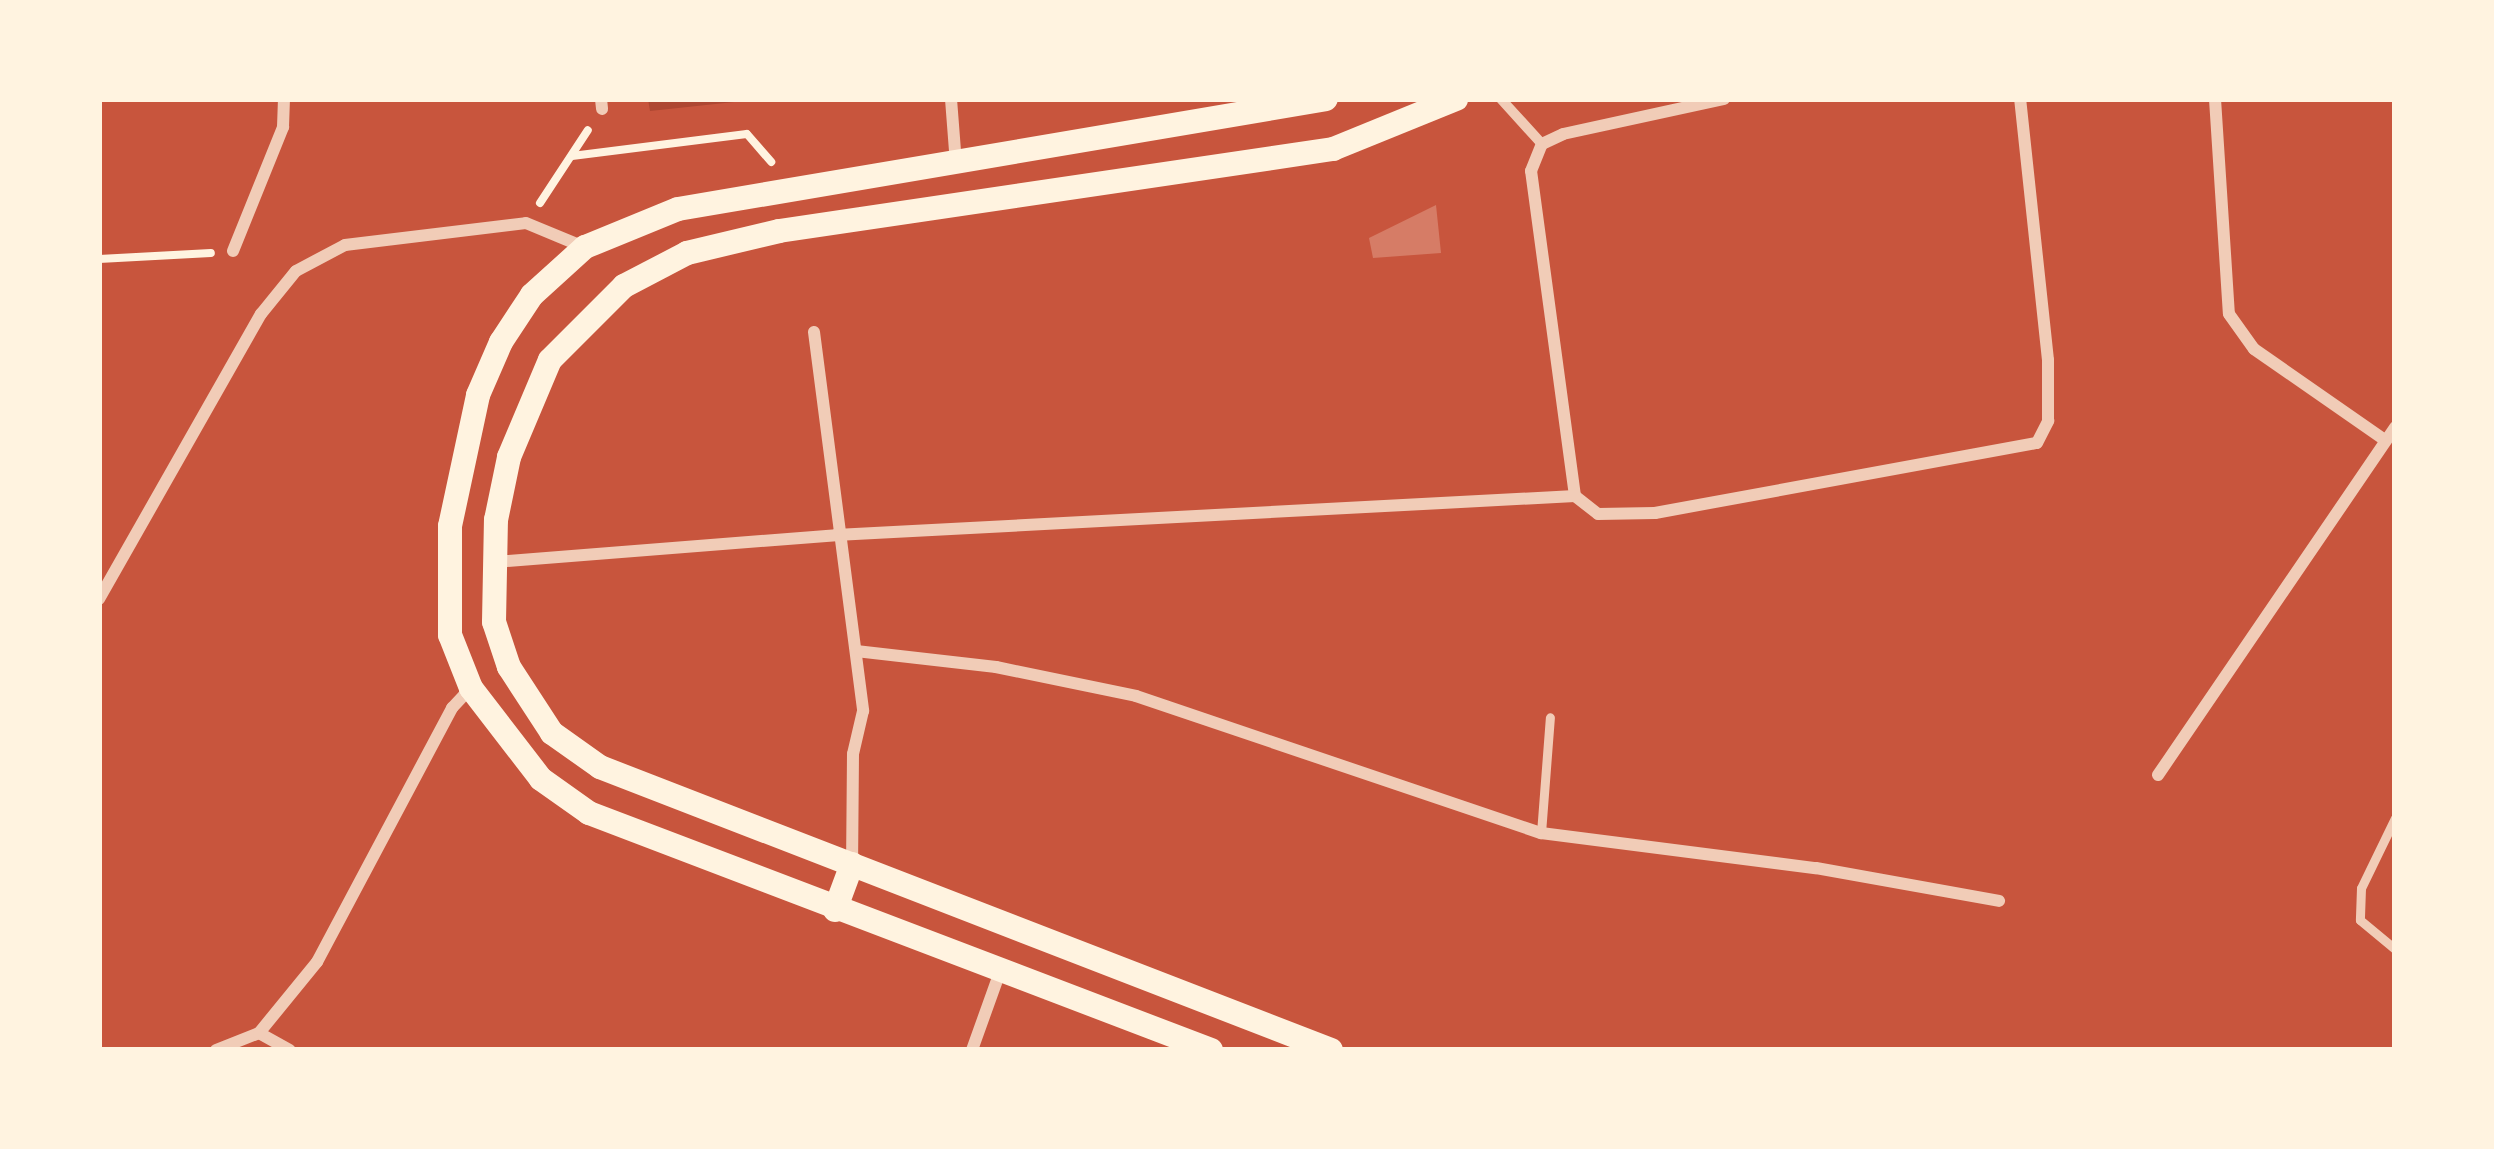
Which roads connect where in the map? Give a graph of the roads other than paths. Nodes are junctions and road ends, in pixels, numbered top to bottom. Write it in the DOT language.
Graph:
graph roads {
  1 [pos="284,99"];
  2 [pos="951,99"];
  3 [pos="1326,99"];
  4 [pos="1456,99"];
  5 [pos="1501,99"];
  6 [pos="1724,99"];
  7 [pos="2020,99"];
  8 [pos="2216,99"];
  9 [pos="1542,144"];
  10 [pos="956,164"];
  11 [pos="775,193"];
  12 [pos="779,231"];
  13 [pos="585,247"];
  14 [pos="233,251"];
  15 [pos="814,332"];
  16 [pos="2395,427"];
  17 [pos="2386,440"];
  18 [pos="1575,496"];
  19 [pos="836,535"];
  20 [pos="496,562"];
  21 [pos="99,599"];
  22 [pos="856,651"];
  23 [pos="509,667"];
  24 [pos="471,688"];
  25 [pos="1550,717"];
  26 [pos="2158,775"];
  27 [pos="2395,818"];
  28 [pos="1541,833"];
  29 [pos="852,864"];
  30 [pos="1999,901"];
  31 [pos="835,910"];
  32 [pos="2395,949"];
  33 [pos="1000,972"];
  34 [pos="259,1033"];
  35 [pos="216,1050"];
  36 [pos="290,1050"];
  37 [pos="972,1050"];
  38 [pos="1210,1050"];
  39 [pos="1330,1050"];
  1 -- 14 [label="street"];
  2 -- 10 [label="street"];
  3 -- 10 [label="main road"];
  4 -- 12 [label="main road"];
  5 -- 9 [label="street"];
  6 -- 9 [label="street"];
  7 -- 18 [label="street"];
  8 -- 17 [label="street"];
  9 -- 18 [label="street"];
  10 -- 11 [label="main road"];
  11 -- 12 [label="main road"];
  11 -- 13 [label="main road"];
  12 -- 20 [label="main road"];
  13 -- 21 [label="street"];
  13 -- 24 [label="main road"];
  15 -- 19 [label="street"];
  16 -- 17 [label="street"];
  17 -- 26 [label="street"];
  18 -- 19 [label="street"];
  19 -- 20 [label="street"];
  19 -- 22 [label="street"];
  20 -- 23 [label="main road"];
  22 -- 28 [label="street"];
  22 -- 29 [label="street"];
  23 -- 24 [label="main road"];
  23 -- 29 [label="main road"];
  24 -- 31 [label="main road"];
  24 -- 34 [label="street"];
  25 -- 28 [label="lane"];
  27 -- 32 [label="lane"];
  28 -- 30 [label="street"];
  29 -- 31 [label="main road"];
  29 -- 39 [label="main road"];
  31 -- 33 [label="main road"];
  33 -- 37 [label="street"];
  33 -- 38 [label="main road"];
  34 -- 35 [label="street"];
  34 -- 36 [label="street"];
}
